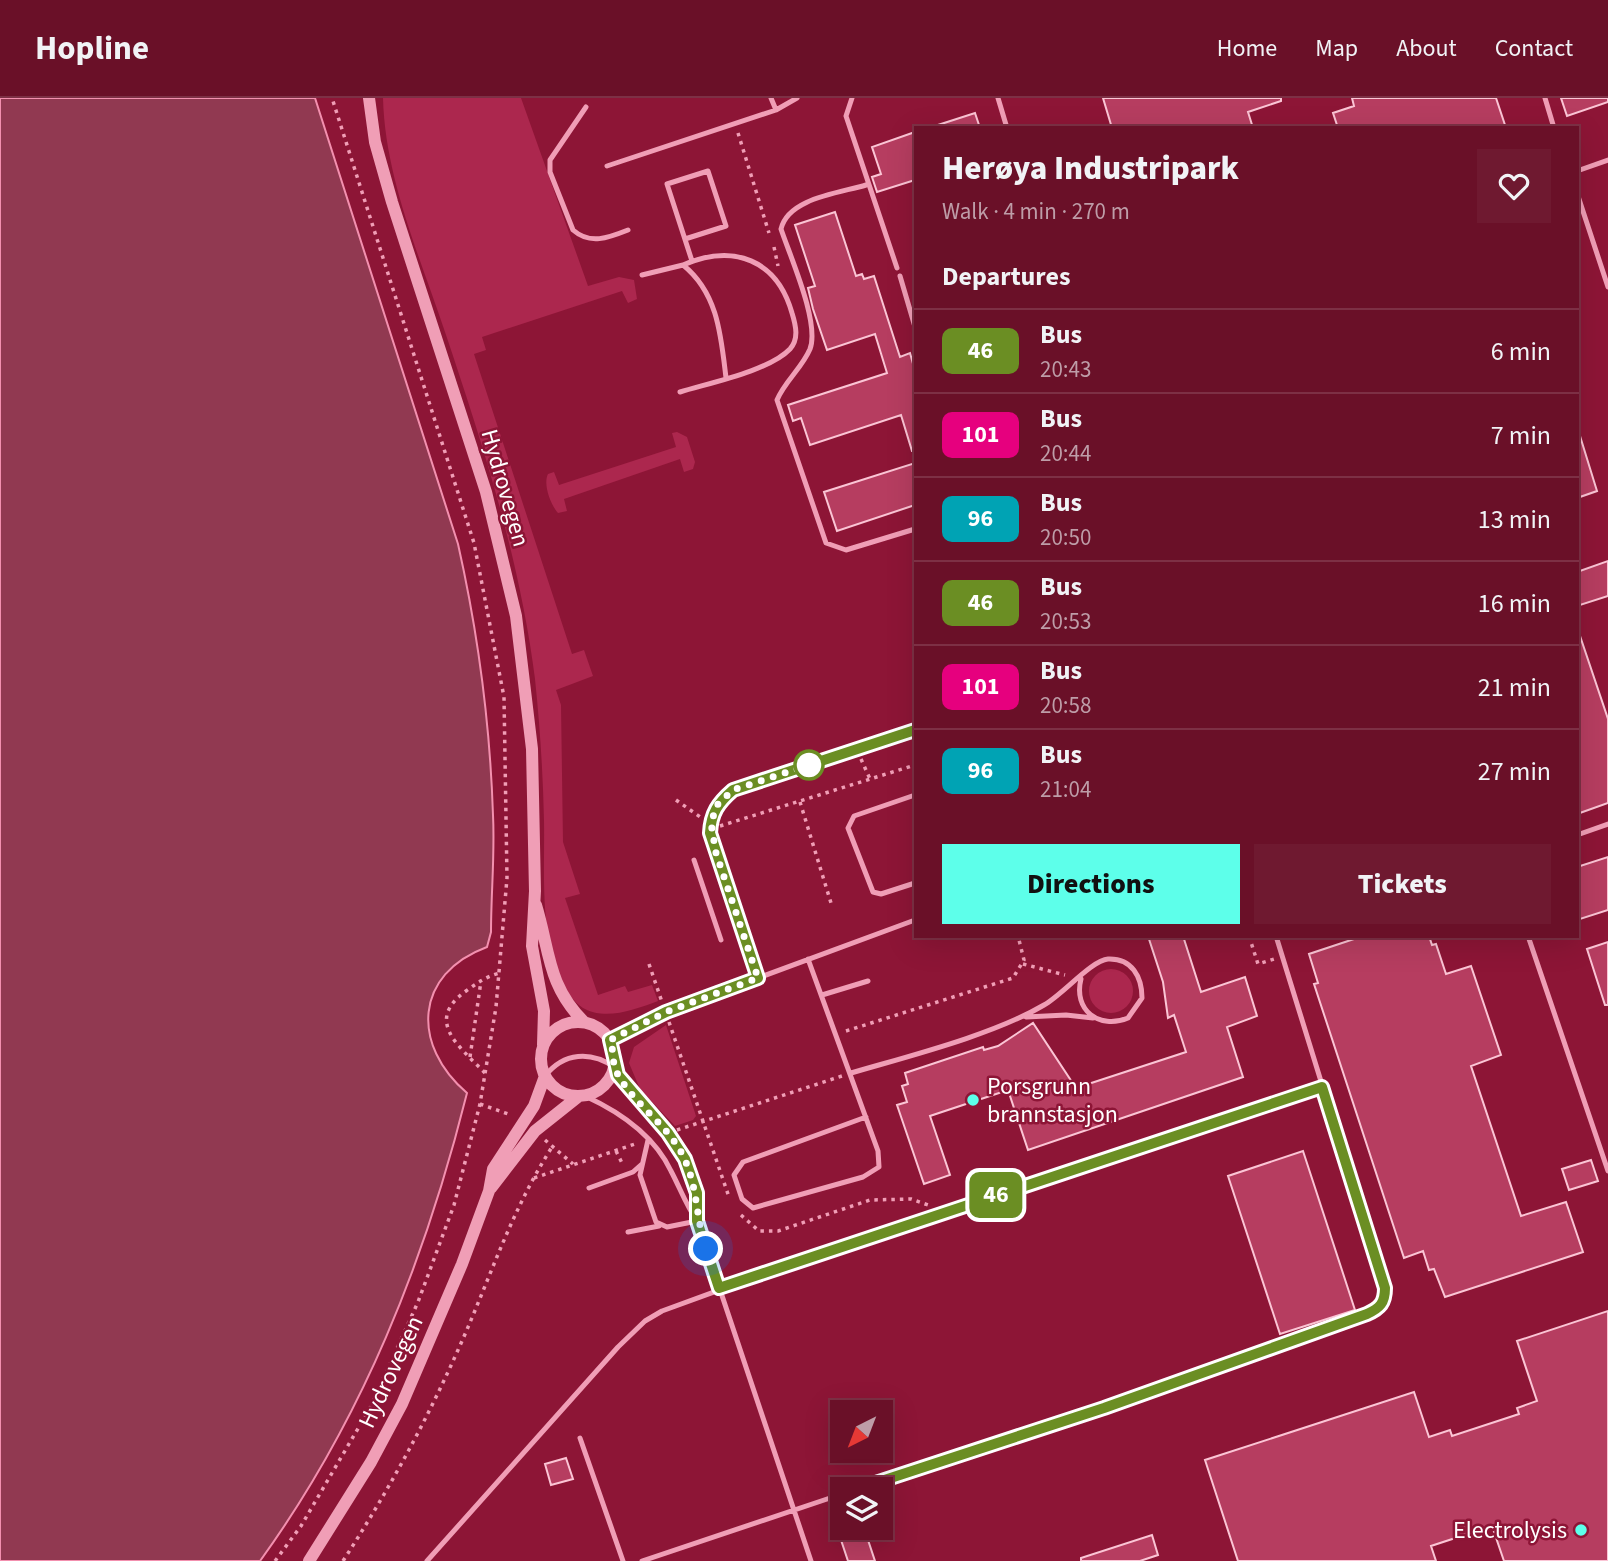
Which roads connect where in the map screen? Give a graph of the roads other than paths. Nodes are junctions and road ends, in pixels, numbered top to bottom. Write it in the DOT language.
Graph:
graph roads {
  1 [pos="369,98"];
  2 [pos="771,98"];
  3 [pos="797,98"];
  4 [pos="852,98"];
  5 [pos="998,98"];
  6 [pos="1545,98"];
  7 [pos="586,107"];
  8 [pos="776,110"];
  9 [pos="1006,126"];
  10 [pos="1554,126"];
  11 [pos="1608,160"];
  12 [pos="607,166"];
  13 [pos="1579,170"];
  14 [pos="866,184"];
  15 [pos="1579,199"];
  16 [pos="628,230"];
  17 [pos="685,239"];
  18 [pos="692,261"];
  19 [pos="683,265"];
  20 [pos="897,268"];
  21 [pos="642,275"];
  22 [pos="900,276"];
  23 [pos="1608,287"];
  24 [pos="914,324"];
  25 [pos="726,378"];
  26 [pos="680,392"];
  27 [pos="914,529"];
  28 [pos="914,730"];
  29 [pos="914,795"];
  30 [pos="1608,824"];
  31 [pos="1579,834"];
  32 [pos="694,860"];
  33 [pos="914,883"];
  34 [pos="535,902"];
  35 [pos="914,920"];
  36 [pos="1277,938"];
  37 [pos="1529,938"];
  38 [pos="721,940"];
  39 [pos="808,959"];
  40 [pos="758,978"];
  41 [pos="1081,979"];
  42 [pos="868,981"];
  43 [pos="822,995"];
  44 [pos="1020,1018"];
  45 [pos="1094,1018"];
  46 [pos="583,1022"];
  47 [pos="610,1040"];
  48 [pos="543,1045"];
  49 [pos="614,1068"];
  50 [pos="851,1073"];
  51 [pos="545,1076"];
  52 [pos="1322,1087"];
  53 [pos="582,1096"];
  54 [pos="866,1117"];
  55 [pos="648,1140"];
  56 [pos="642,1164"];
  57 [pos="1608,1171"];
  58 [pos="589,1188"];
  59 [pos="489,1191"];
  60 [pos="697,1221"];
  61 [pos="661,1226"];
  62 [pos="628,1232"];
  63 [pos="719,1288"];
  64 [pos="580,1438"];
  65 [pos="893,1477"];
  66 [pos="830,1498"];
  67 [pos="794,1510"];
  68 [pos="309,1561"];
  69 [pos="427,1561"];
  70 [pos="623,1561"];
  71 [pos="642,1561"];
  72 [pos="811,1561"];
  1 -- 34 [label="street, Hydrovegen"];
  2 -- 8 [label="lane"];
  3 -- 8 [label="lane"];
  4 -- 14 [label="lane"];
  5 -- 9 [label="lane"];
  6 -- 10 [label="lane"];
  7 -- 16 [label="lane"];
  8 -- 12 [label="lane"];
  11 -- 13 [label="lane"];
  14 -- 20 [label="lane"];
  14 -- 27 [label="lane"];
  15 -- 23 [label="lane"];
  17 -- 17 [label="lane"];
  17 -- 18 [label="lane"];
  18 -- 19 [label="lane"];
  18 -- 25 [label="lane"];
  19 -- 21 [label="lane"];
  19 -- 25 [label="lane"];
  22 -- 24 [label="lane"];
  25 -- 26 [label="lane"];
  28 -- 40 [label="lane"];
  29 -- 33 [label="lane"];
  30 -- 31 [label="lane"];
  32 -- 38 [label="lane"];
  34 -- 46 [label="street, Hydrovegen"];
  34 -- 48 [label="street, Hydrovegen"];
  35 -- 39 [label="lane"];
  36 -- 52 [label="lane"];
  37 -- 57 [label="lane"];
  39 -- 40 [label="lane"];
  39 -- 43 [label="lane"];
  40 -- 47 [label="lane"];
  41 -- 44 [label="lane"];
  41 -- 45 [label="lane"];
  41 -- 45 [label="lane"];
  42 -- 43 [label="lane"];
  43 -- 50 [label="lane"];
  44 -- 45 [label="lane"];
  44 -- 50 [label="lane"];
  46 -- 47 [label="street, Hydrovegen"];
  46 -- 48 [label="street"];
  47 -- 49 [label="street"];
  48 -- 51 [label="street, Hydrovegen"];
  49 -- 51 [label="lane"];
  49 -- 53 [label="street, Hydrovegen"];
  49 -- 60 [label="lane"];
  50 -- 54 [label="lane"];
  51 -- 53 [label="street"];
  51 -- 59 [label="street, Hydrovegen"];
  52 -- 63 [label="lane"];
  52 -- 65 [label="lane"];
  53 -- 55 [label="lane"];
  53 -- 59 [label="street, Hydrovegen"];
  54 -- 54 [label="lane"];
  55 -- 56 [label="lane"];
  55 -- 60 [label="lane"];
  56 -- 58 [label="lane"];
  56 -- 61 [label="lane"];
  59 -- 68 [label="street, Hydrovegen"];
  60 -- 61 [label="lane"];
  60 -- 63 [label="lane"];
  61 -- 62 [label="lane"];
  63 -- 67 [label="lane"];
  63 -- 69 [label="lane"];
  64 -- 70 [label="lane"];
  66 -- 67 [label="lane"];
  67 -- 71 [label="lane"];
  67 -- 72 [label="lane"];
}
